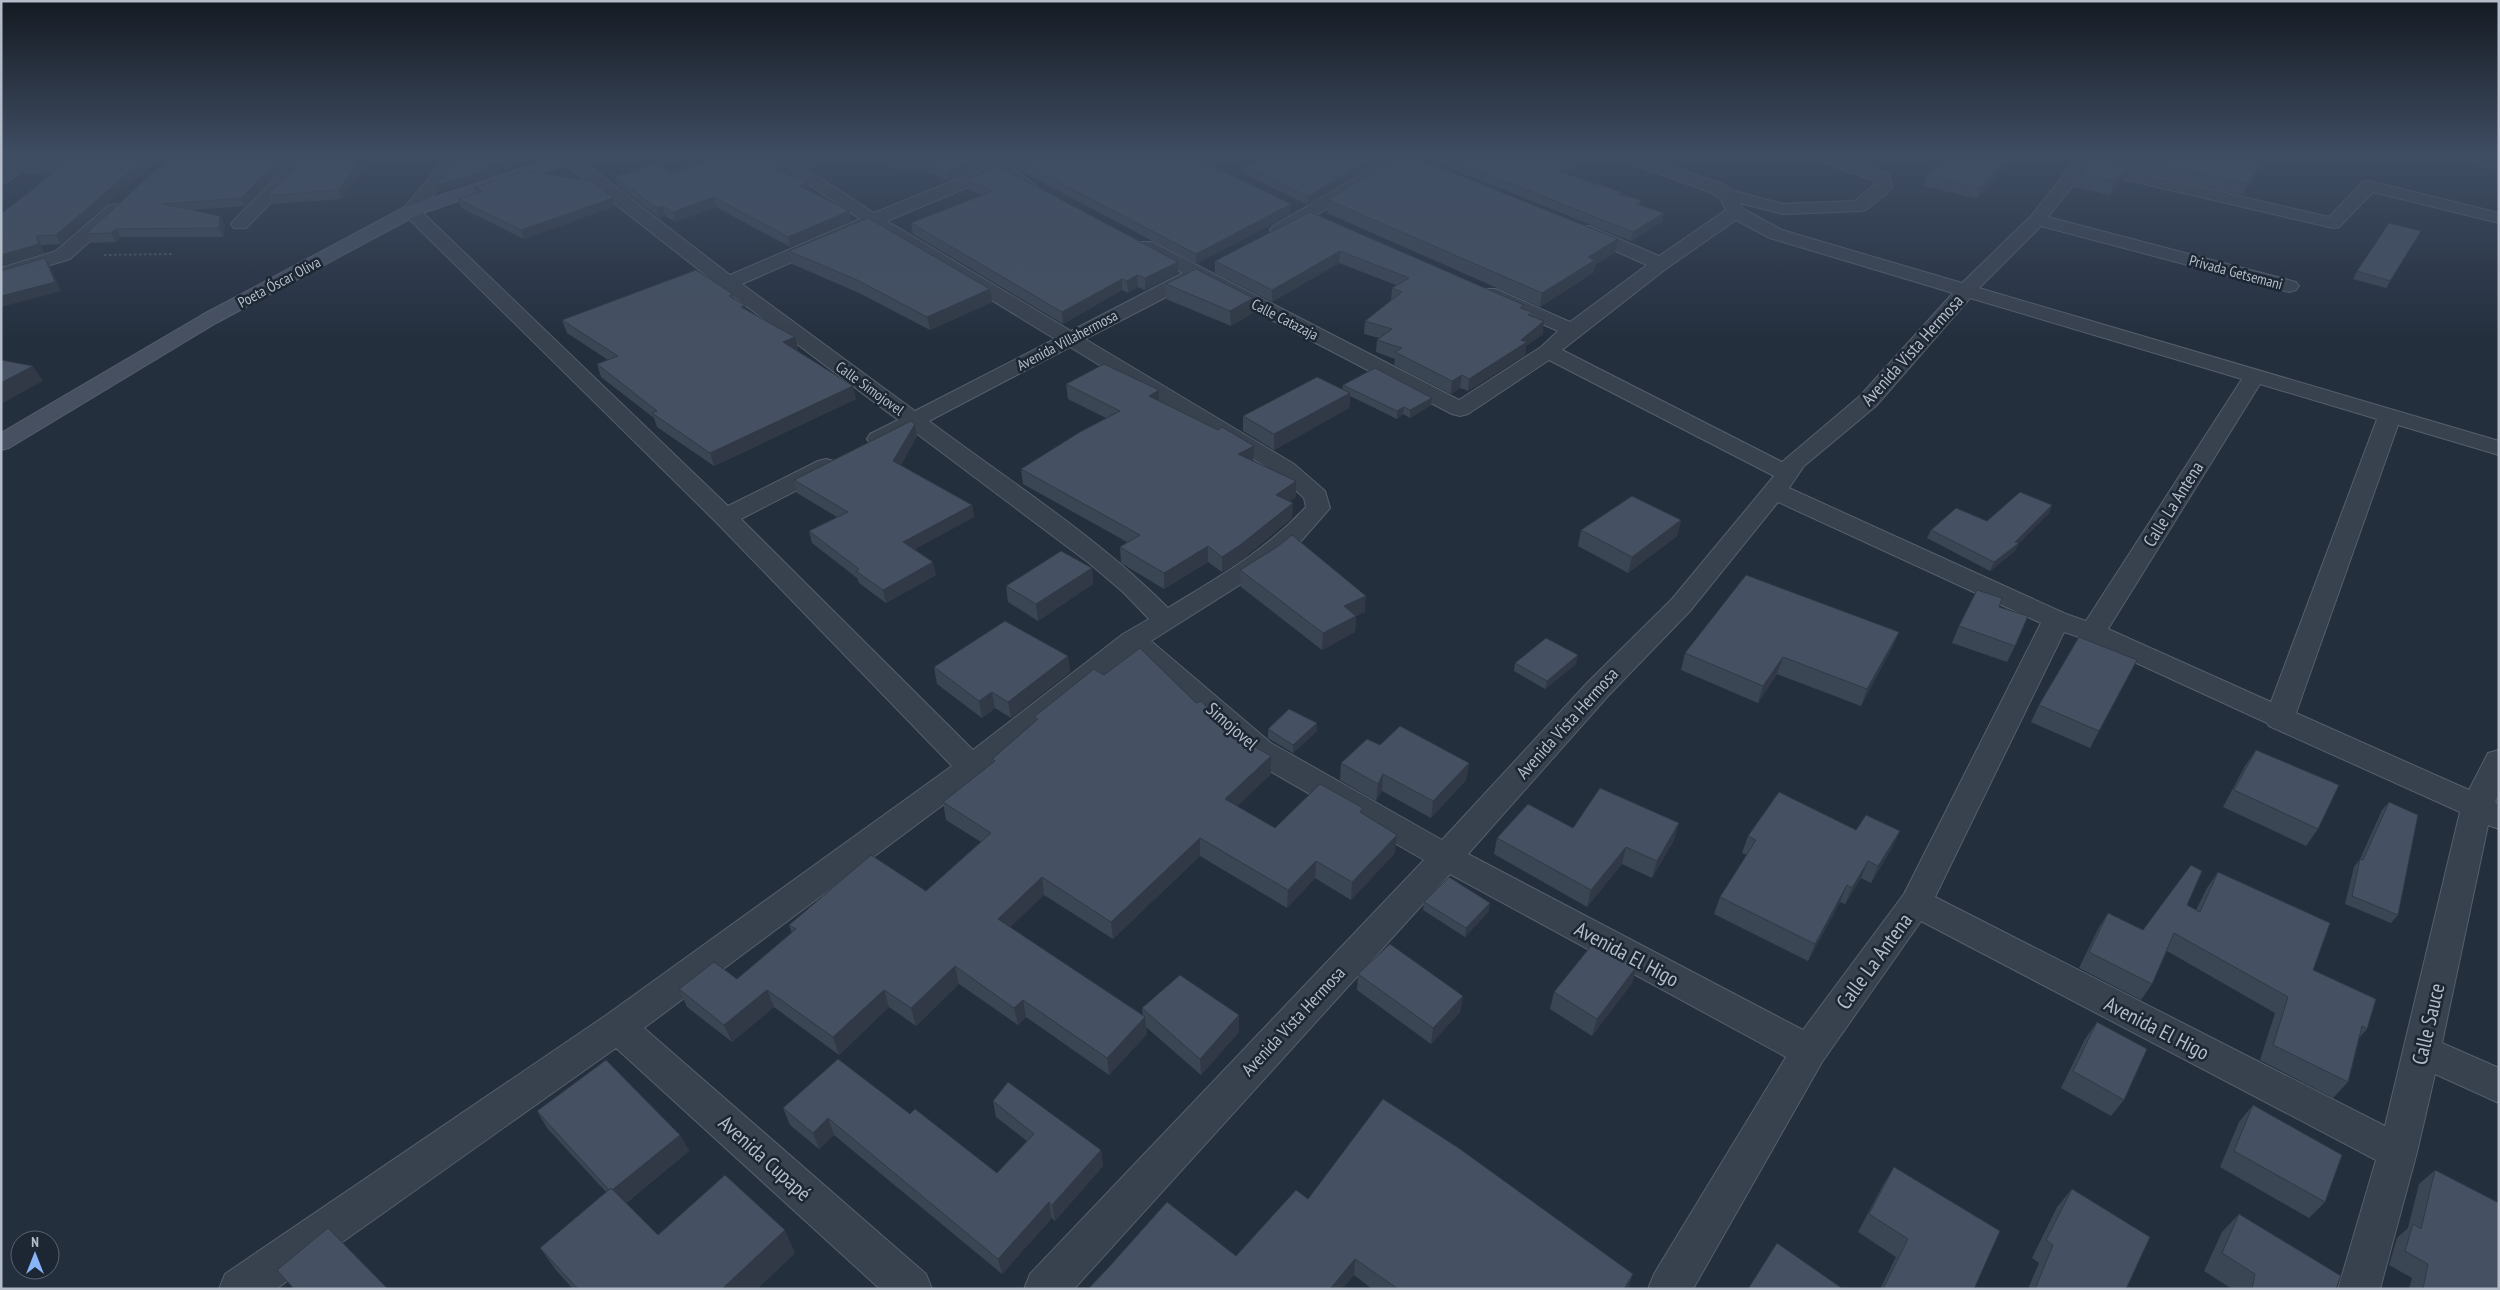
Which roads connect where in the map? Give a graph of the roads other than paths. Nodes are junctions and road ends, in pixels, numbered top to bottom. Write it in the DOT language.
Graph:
graph roads {
  1 [pos="106,217"];
  2 [pos="247,217"];
  3 [pos="401,217"];
  4 [pos="416,217"];
  5 [pos="645,217"];
  6 [pos="869,217"];
  7 [pos="880,217"];
  8 [pos="1303,217"];
  9 [pos="1708,217"];
  10 [pos="1752,217"];
  11 [pos="2039,217"];
  12 [pos="2307,217"];
  13 [pos="2339,217"];
  14 [pos="873,220"];
  15 [pos="2037,220"];
  16 [pos="240,224"];
  17 [pos="1568,224"];
  18 [pos="1127,237"];
  19 [pos="1266,237"];
  20 [pos="1222,260"];
  21 [pos="1660,264"];
  22 [pos="1196,273"];
  23 [pos="1,274"];
  24 [pos="728,283"];
  25 [pos="1472,286"];
  26 [pos="2289,286"];
  27 [pos="1966,290"];
  28 [pos="1572,330"];
  29 [pos="1069,339"];
  30 [pos="1548,351"];
  31 [pos="2254,376"];
  32 [pos="2390,416"];
  33 [pos="915,421"];
  34 [pos="1,443"];
  35 [pos="2499,448"];
  36 [pos="1782,482"];
  37 [pos="725,517"];
  38 [pos="2056,620"];
  39 [pos="1166,622"];
  40 [pos="2092,632"];
  41 [pos="1133,640"];
  42 [pos="2279,719"];
  43 [pos="2499,761"];
  44 [pos="972,767"];
  45 [pos="2487,813"];
  46 [pos="1446,857"];
  47 [pos="1916,903"];
  48 [pos="618,1027"];
  49 [pos="1809,1051"];
  50 [pos="2422,1051"];
  51 [pos="2499,1086"];
  52 [pos="2398,1152"];
  53 [pos="240,1289"];
  54 [pos="911,1289"];
  55 [pos="1045,1289"];
  56 [pos="1668,1289"];
  57 [pos="2359,1289"];
  1 -- 23 [label="street"];
  2 -- 16 [label="street"];
  3 -- 34 [label="street, Poeta Óscar Oliva"];
  4 -- 37 [label="street"];
  5 -- 24 [label="street, Calle Simojovel"];
  6 -- 14 [label="street"];
  7 -- 14 [label="street"];
  8 -- 19 [label="street"];
  9 -- 21 [label="street"];
  10 -- 27 [label="street"];
  11 -- 15 [label="street, Avenida Vista Hermosa"];
  12 -- 13 [label="street"];
  14 -- 24 [label="street"];
  14 -- 29 [label="street"];
  15 -- 26 [label="street, Privada Getsemani"];
  15 -- 27 [label="street, Avenida Vista Hermosa"];
  17 -- 21 [label="street"];
  18 -- 22 [label="street, Calle Catazaja"];
  20 -- 22 [label="street, Avenida Villahermosa"];
  21 -- 28 [label="street"];
  22 -- 29 [label="street, Avenida Villahermosa"];
  22 -- 30 [label="street, Calle Catazaja"];
  24 -- 33 [label="street, Calle Simojovel"];
  25 -- 28 [label="street"];
  27 -- 31 [label="street"];
  27 -- 36 [label="street, Avenida Vista Hermosa"];
  28 -- 30 [label="street"];
  29 -- 33 [label="street, Avenida Villahermosa"];
  29 -- 39 [label="street"];
  30 -- 36 [label="street"];
  31 -- 32 [label="street"];
  31 -- 40 [label="street, Calle La Antena"];
  32 -- 35 [label="street"];
  32 -- 42 [label="street"];
  33 -- 37 [label="street, Avenida Villahermosa"];
  33 -- 39 [label="street, Calle Simojovel"];
  36 -- 38 [label="street"];
  36 -- 46 [label="street, Avenida Vista Hermosa"];
  37 -- 44 [label="street"];
  38 -- 40 [label="street"];
  38 -- 47 [label="street, Calle La Antena"];
  39 -- 41 [label="street"];
  40 -- 42 [label="street"];
  41 -- 44 [label="street"];
  41 -- 46 [label="street, Simojovel"];
  42 -- 45 [label="street"];
  43 -- 45 [label="street, Calle Sauce"];
  44 -- 48 [label="street"];
  45 -- 50 [label="street, Calle Sauce"];
  46 -- 49 [label="street, Avenida El Higo"];
  46 -- 55 [label="street, Avenida Vista Hermosa"];
  47 -- 49 [label="street, Calle La Antena"];
  47 -- 52 [label="street, Avenida El Higo"];
  48 -- 53 [label="street"];
  48 -- 54 [label="street, Avenida Cupapé"];
  49 -- 56 [label="street, Calle La Antena"];
  50 -- 51 [label="street"];
  50 -- 52 [label="street, Calle Sauce"];
  52 -- 57 [label="street, Calle Sauce"];
}
